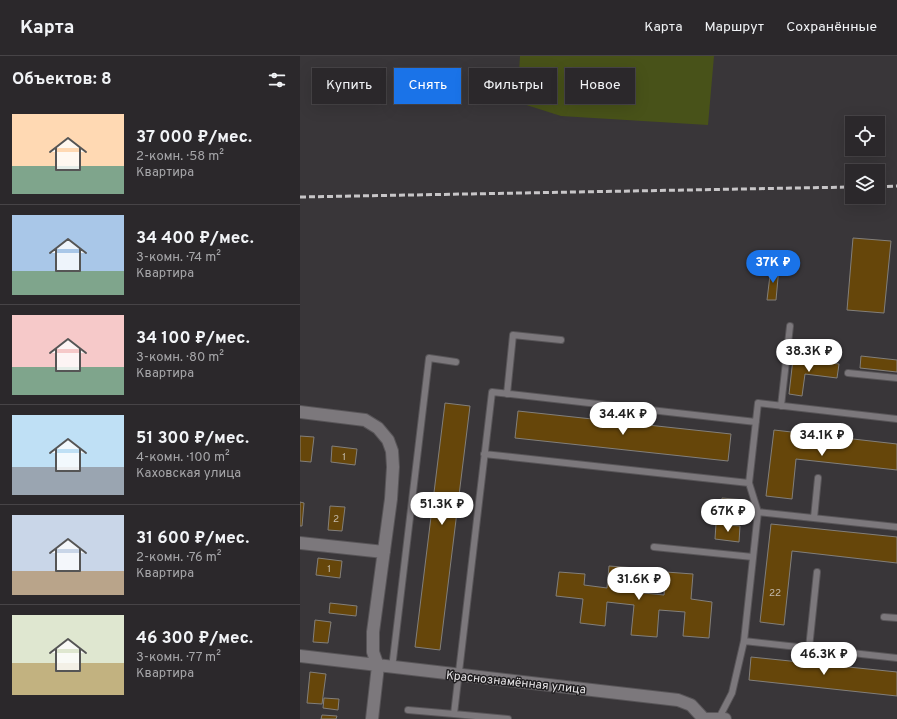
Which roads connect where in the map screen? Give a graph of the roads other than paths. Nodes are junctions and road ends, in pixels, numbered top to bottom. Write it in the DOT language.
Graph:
graph roads {
  1 [pos="790,326"];
  2 [pos="561,340"];
  3 [pos="456,362"];
  4 [pos="848,372"];
  5 [pos="897,378"];
  6 [pos="507,394"];
  7 [pos="781,406"];
  8 [pos="300,412"];
  9 [pos="897,418"];
  10 [pos="756,422"];
  11 [pos="484,454"];
  12 [pos="818,478"];
  13 [pos="749,483"];
  14 [pos="758,512"];
  15 [pos="814,518"];
  16 [pos="897,527"];
  17 [pos="300,543"];
  18 [pos="654,547"];
  19 [pos="384,552"];
  20 [pos="753,556"];
  21 [pos="817,572"];
  22 [pos="884,617"];
  23 [pos="897,618"];
  24 [pos="744,641"];
  25 [pos="809,648"];
  26 [pos="300,656"];
  27 [pos="897,658"];
  28 [pos="378,666"];
  29 [pos="392,668"];
  30 [pos="457,675"];
  31 [pos="408,710"];
  32 [pos="454,714"];
  33 [pos="372,719"];
  34 [pos="508,719"];
  35 [pos="704,719"];
  36 [pos="722,719"];
  1 -- 7 [label="lane"];
  2 -- 6 [label="lane"];
  3 -- 29 [label="lane"];
  4 -- 5 [label="lane"];
  6 -- 10 [label="lane"];
  6 -- 11 [label="lane"];
  7 -- 9 [label="lane"];
  7 -- 10 [label="lane"];
  8 -- 19 [label="street"];
  10 -- 13 [label="lane"];
  11 -- 13 [label="lane"];
  11 -- 30 [label="lane"];
  12 -- 15 [label="lane"];
  13 -- 14 [label="lane"];
  14 -- 15 [label="lane"];
  14 -- 20 [label="lane"];
  15 -- 16 [label="lane"];
  17 -- 19 [label="street"];
  18 -- 20 [label="lane"];
  19 -- 28 [label="street"];
  20 -- 24 [label="lane"];
  21 -- 25 [label="lane"];
  22 -- 23 [label="lane"];
  24 -- 25 [label="lane"];
  24 -- 36 [label="lane"];
  25 -- 27 [label="lane"];
  26 -- 28 [label="street, Краснознамённая улица"];
  28 -- 29 [label="street, Краснознамённая улица"];
  28 -- 33 [label="street"];
  29 -- 30 [label="street, Краснознамённая улица"];
  30 -- 32 [label="lane"];
  30 -- 35 [label="street, Краснознамённая улица"];
  31 -- 32 [label="lane"];
  32 -- 34 [label="lane"];
  35 -- 36 [label="street, Краснознамённая улица"];
}
